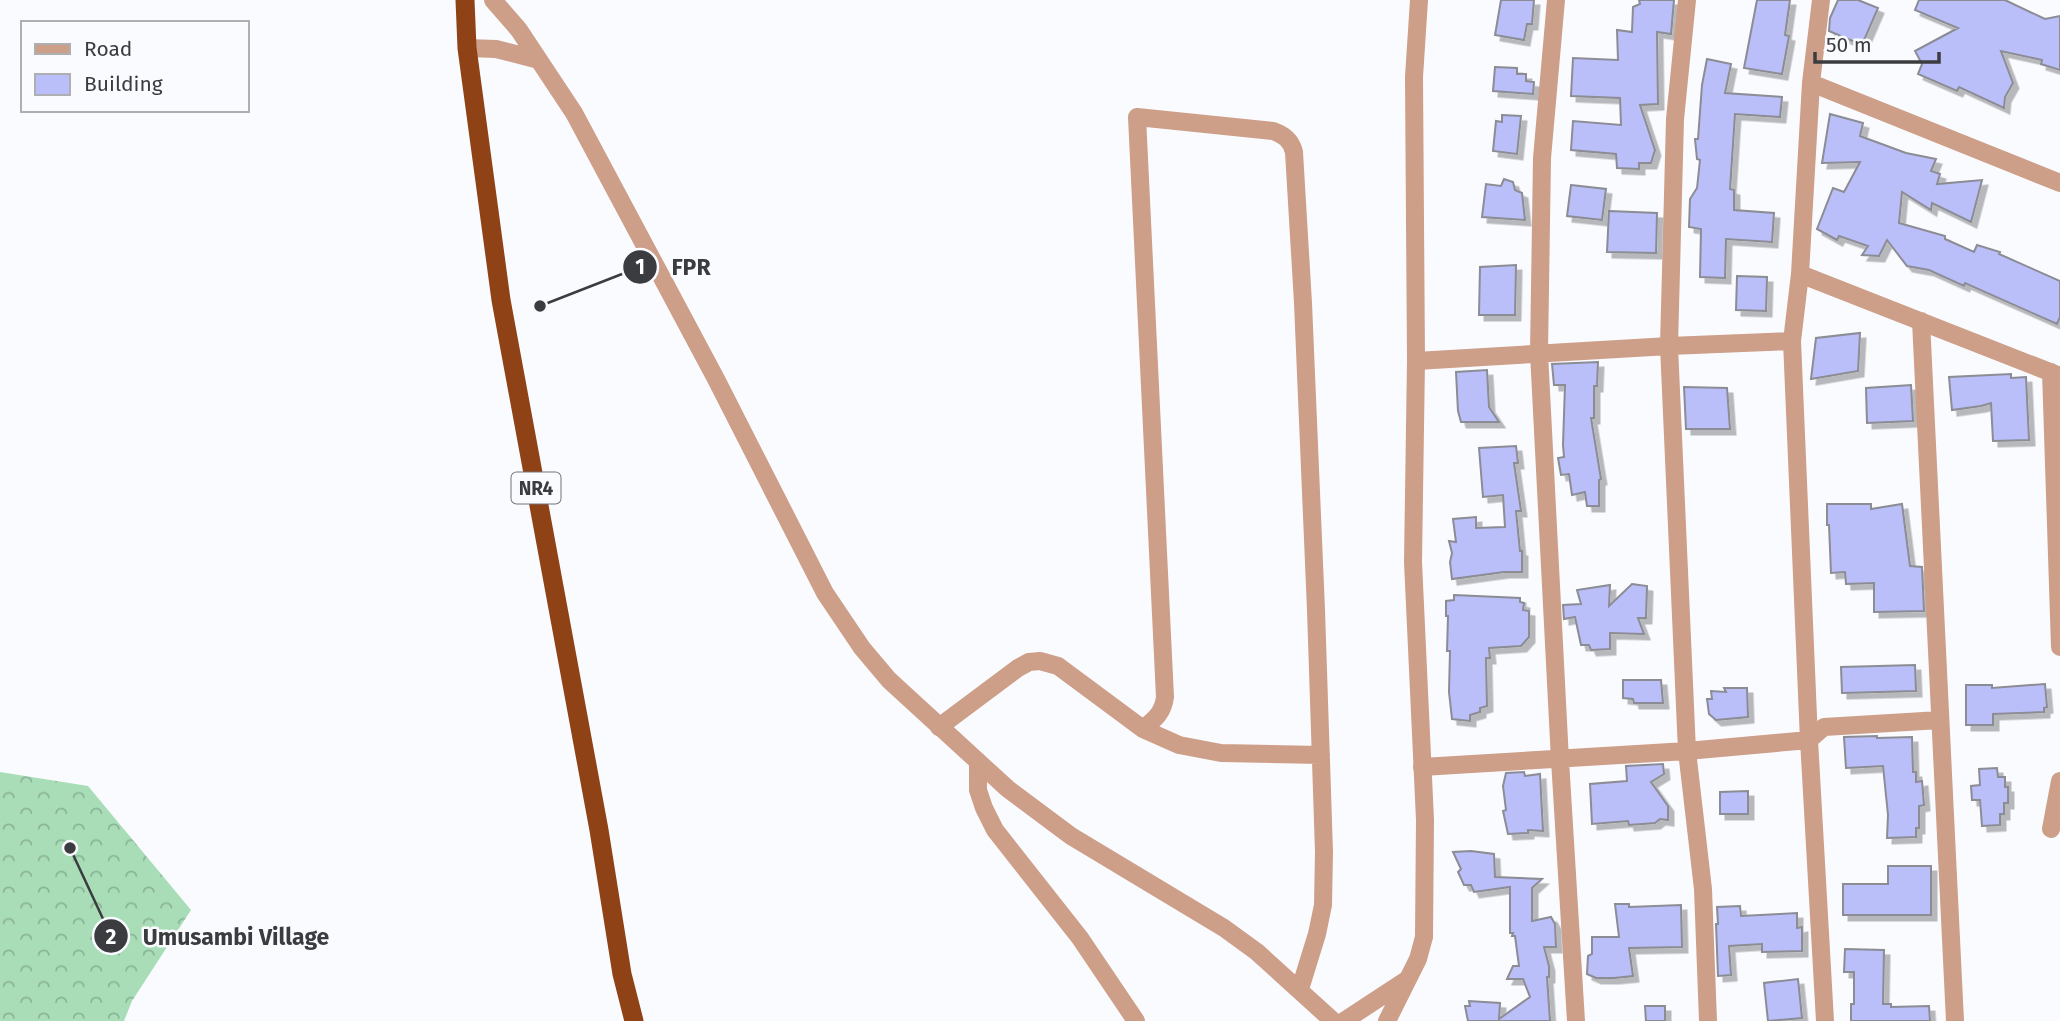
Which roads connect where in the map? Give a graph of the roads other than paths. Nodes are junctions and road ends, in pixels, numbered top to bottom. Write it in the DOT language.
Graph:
graph roads {
  1 [pos="465,0"];
  2 [pos="493,0"];
  3 [pos="1419,0"];
  4 [pos="1556,0"];
  5 [pos="1687,0"];
  6 [pos="1821,0"];
  7 [pos="467,48"];
  8 [pos="539,60"];
  9 [pos="1811,83"];
  10 [pos="2060,183"];
  11 [pos="1800,274"];
  12 [pos="1921,321"];
  13 [pos="1792,341"];
  14 [pos="1669,346"];
  15 [pos="1538,353"];
  16 [pos="1416,360"];
  17 [pos="2055,374"];
  18 [pos="2060,647"];
  19 [pos="1940,720"];
  20 [pos="939,727"];
  21 [pos="1143,729"];
  22 [pos="1809,740"];
  23 [pos="1687,751"];
  24 [pos="1321,755"];
  25 [pos="1560,760"];
  26 [pos="978,764"];
  27 [pos="1422,767"];
  28 [pos="2060,782"];
  29 [pos="2050,830"];
  30 [pos="622,974"];
  31 [pos="1408,979"];
  32 [pos="1300,989"];
  33 [pos="619,1021"];
  34 [pos="634,1021"];
  35 [pos="1136,1021"];
  36 [pos="1333,1021"];
  37 [pos="1344,1021"];
  38 [pos="1387,1021"];
  39 [pos="1576,1021"];
  40 [pos="1708,1021"];
  41 [pos="1825,1021"];
  42 [pos="1955,1021"];
  1 -- 7 [label="highway, NR4"];
  2 -- 8 [label="street"];
  3 -- 16 [label="street"];
  4 -- 15 [label="street"];
  5 -- 14 [label="street"];
  6 -- 9 [label="street"];
  7 -- 8 [label="street"];
  7 -- 30 [label="highway, NR4"];
  8 -- 20 [label="street"];
  9 -- 10 [label="street"];
  9 -- 11 [label="street"];
  11 -- 12 [label="street"];
  11 -- 13 [label="street"];
  12 -- 17 [label="street"];
  12 -- 19 [label="street"];
  13 -- 14 [label="street"];
  13 -- 22 [label="street"];
  14 -- 15 [label="street"];
  14 -- 23 [label="street"];
  15 -- 16 [label="street"];
  15 -- 25 [label="street"];
  16 -- 27 [label="street"];
  17 -- 18 [label="street"];
  19 -- 22 [label="street"];
  19 -- 42 [label="street"];
  20 -- 21 [label="street"];
  20 -- 26 [label="street"];
  21 -- 24 [label="street"];
  21 -- 24 [label="street"];
  22 -- 23 [label="street"];
  22 -- 41 [label="street"];
  23 -- 25 [label="street"];
  23 -- 40 [label="street"];
  24 -- 32 [label="street"];
  25 -- 27 [label="street"];
  25 -- 39 [label="street"];
  26 -- 32 [label="street"];
  26 -- 35 [label="street"];
  27 -- 31 [label="street"];
  28 -- 29 [label="street"];
  30 -- 33 [label="highway, NR4"];
  30 -- 34 [label="highway, NR4"];
  31 -- 37 [label="street"];
  31 -- 38 [label="street"];
  32 -- 36 [label="street"];
}
